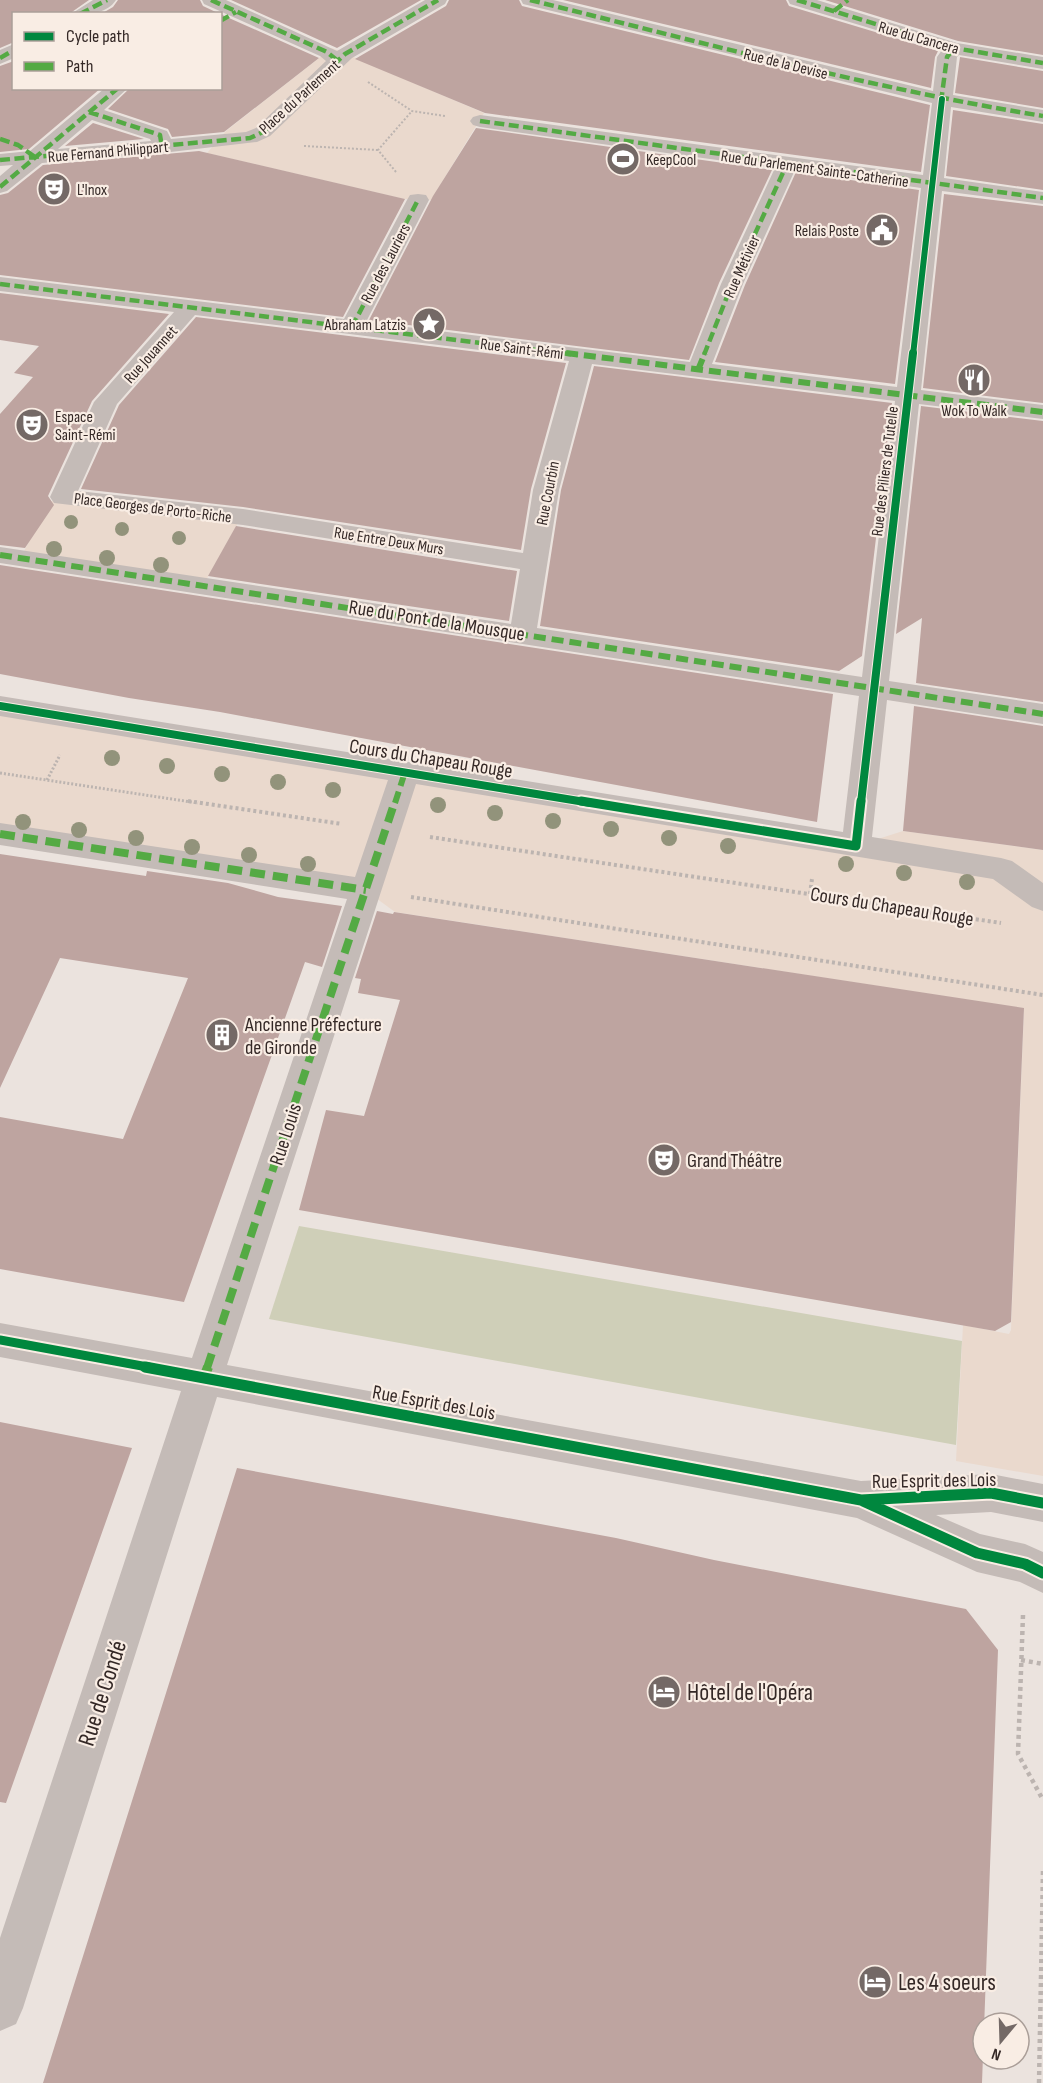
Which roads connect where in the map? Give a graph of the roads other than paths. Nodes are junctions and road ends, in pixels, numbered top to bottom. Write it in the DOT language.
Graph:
graph roads {
  1 [pos="107,0"];
  2 [pos="211,0"];
  3 [pos="438,0"];
  4 [pos="530,0"];
  5 [pos="797,0"];
  6 [pos="841,6"];
  7 [pos="84,12"];
  8 [pos="228,16"];
  9 [pos="954,48"];
  10 [pos="342,58"];
  11 [pos="1043,63"];
  12 [pos="116,90"];
  13 [pos="942,99"];
  14 [pos="89,112"];
  15 [pos="1043,116"];
  16 [pos="480,121"];
  17 [pos="0,139"];
  18 [pos="216,142"];
  19 [pos="162,147"];
  20 [pos="35,157"];
  21 [pos="0,160"];
  22 [pos="787,164"];
  23 [pos="931,184"];
  24 [pos="0,187"];
  25 [pos="1043,198"];
  26 [pos="418,200"];
  27 [pos="0,285"];
  28 [pos="188,308"];
  29 [pos="352,327"];
  30 [pos="582,356"];
  31 [pos="698,370"];
  32 [pos="908,396"];
  33 [pos="1043,412"];
  34 [pos="63,497"];
  35 [pos="243,517"];
  36 [pos="0,555"];
  37 [pos="534,563"];
  38 [pos="523,633"];
  39 [pos="874,689"];
  40 [pos="0,706"];
  41 [pos="1043,714"];
  42 [pos="405,772"];
  43 [pos="0,834"];
  44 [pos="856,846"];
  45 [pos="366,890"];
  46 [pos="1043,899"];
  47 [pos="0,1340"];
  48 [pos="204,1378"];
  49 [pos="861,1500"];
  50 [pos="1043,1503"];
  51 [pos="1034,1568"];
  52 [pos="0,2008"];
  1 -- 7 [label="street"];
  2 -- 8 [label="street"];
  3 -- 10 [label="street, Place du Parlement"];
  4 -- 13 [label="street, Rue de la Devise"];
  5 -- 6 [label="street, Rue du Cancera"];
  6 -- 9 [label="street, Rue du Cancera"];
  8 -- 10 [label="street"];
  9 -- 11 [label="street, Rue du Cancera"];
  9 -- 13 [label="street, Rue des Piliers de Tutelle"];
  10 -- 18 [label="street, Place du Parlement"];
  12 -- 14 [label="street"];
  13 -- 15 [label="street, Rue de la Devise"];
  13 -- 23 [label="street, Rue des Piliers de Tutelle"];
  14 -- 19 [label="street"];
  14 -- 20 [label="street"];
  16 -- 22 [label="street, Rue du Parlement Sainte-Catherine"];
  17 -- 20 [label="street"];
  18 -- 19 [label="street, Rue Fernand Philippart"];
  19 -- 20 [label="street, Rue Fernand Philippart"];
  20 -- 21 [label="street, Rue Fernand Philippart"];
  20 -- 24 [label="street"];
  22 -- 23 [label="street, Rue du Parlement Sainte-Catherine"];
  22 -- 31 [label="street, Rue Métivier"];
  23 -- 25 [label="street, Rue du Parlement Sainte-Catherine"];
  23 -- 32 [label="street, Rue des Piliers de Tutelle"];
  26 -- 29 [label="street, Rue des Lauriers"];
  27 -- 28 [label="street, Rue Saint-Rémi"];
  28 -- 29 [label="street, Rue Saint-Rémi"];
  28 -- 34 [label="street, Rue Jouannet"];
  29 -- 30 [label="street, Rue Saint-Rémi"];
  30 -- 31 [label="street, Rue Saint-Rémi"];
  30 -- 37 [label="street, Rue Courbin"];
  31 -- 32 [label="street, Rue Saint-Rémi"];
  32 -- 33 [label="street, Rue Saint-Rémi"];
  32 -- 39 [label="street, Rue des Piliers de Tutelle"];
  34 -- 35 [label="street, Place Georges de Porto-Riche"];
  35 -- 37 [label="street, Rue Entre Deux Murs"];
  36 -- 38 [label="street, Rue du Pont de la Mousque"];
  37 -- 38 [label="street, Rue Courbin"];
  38 -- 39 [label="street, Rue du Pont de la Mousque"];
  39 -- 41 [label="street, Rue du Pont de la Mousque"];
  39 -- 44 [label="street, Rue des Piliers de Tutelle"];
  40 -- 42 [label="street, Cours du Chapeau Rouge"];
  42 -- 44 [label="street, Cours du Chapeau Rouge"];
  42 -- 45 [label="street, Cours du Chapeau Rouge"];
  43 -- 45 [label="street"];
  44 -- 46 [label="street, Cours du Chapeau Rouge"];
  45 -- 48 [label="street, Rue Louis"];
  47 -- 48 [label="street, Rue Esprit des Lois"];
  48 -- 49 [label="street, Rue Esprit des Lois"];
  48 -- 52 [label="street, Rue de Condé"];
  49 -- 50 [label="street, Rue Esprit des Lois"];
  49 -- 51 [label="street, Rue Esprit des Lois"];
}
